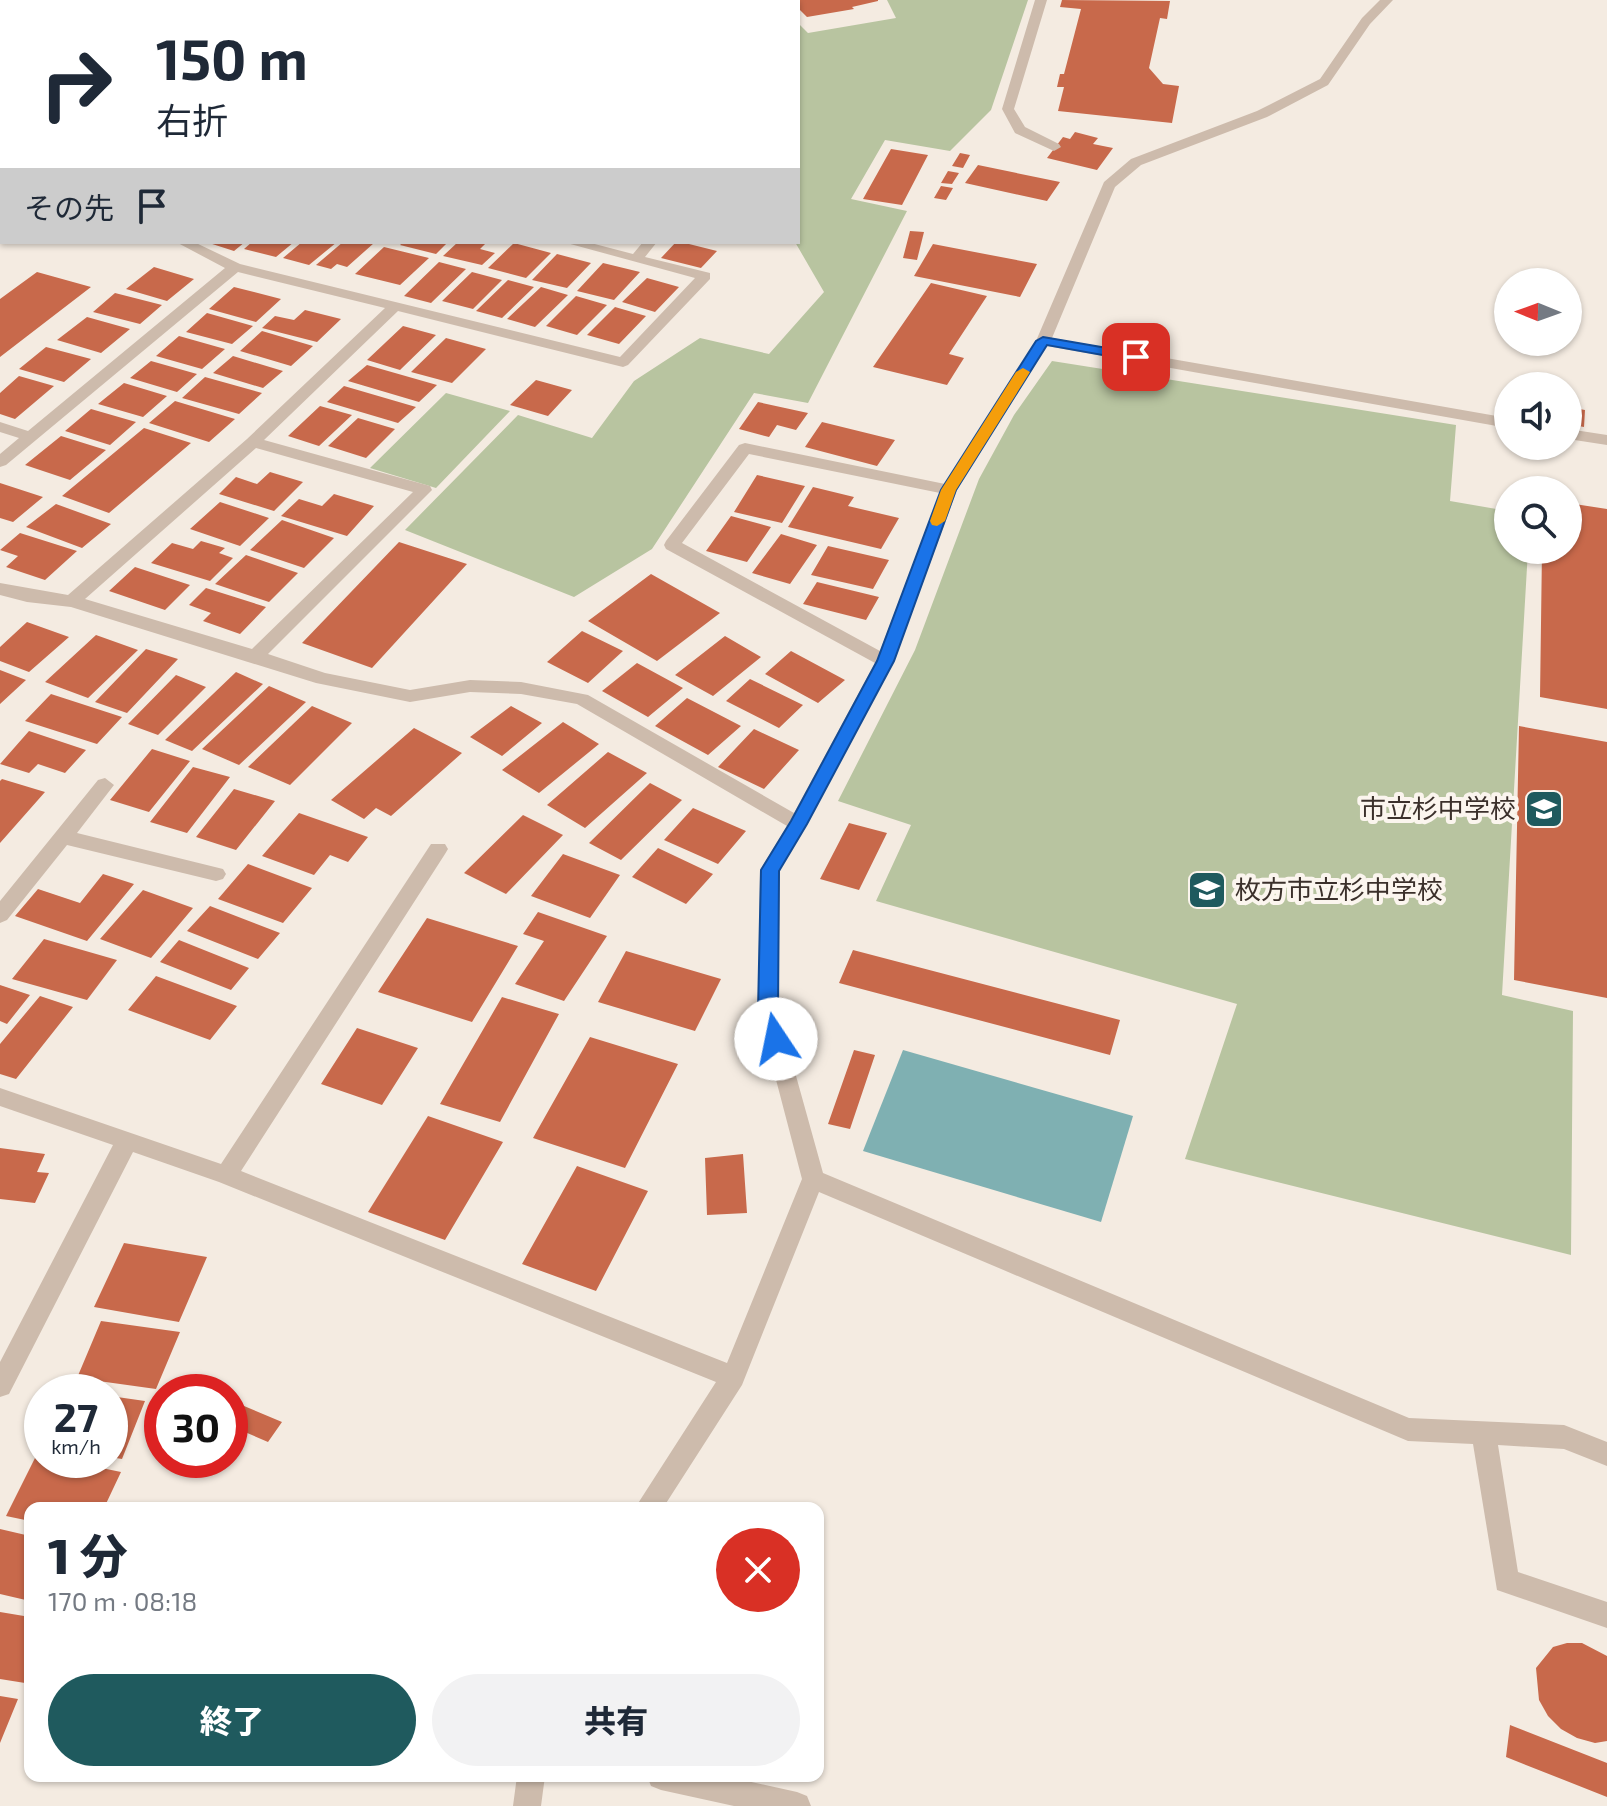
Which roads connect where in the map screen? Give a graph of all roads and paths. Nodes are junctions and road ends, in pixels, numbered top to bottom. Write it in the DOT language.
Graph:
graph roads {
  1 [pos="1041,0"];
  2 [pos="1387,0"];
  3 [pos="1054,147"];
  4 [pos="187,244"];
  5 [pos="578,244"];
  6 [pos="648,244"];
  7 [pos="636,259"];
  8 [pos="235,267"];
  9 [pos="393,308"];
  10 [pos="1043,341"];
  11 [pos="1494,421"];
  12 [pos="0,427"];
  13 [pos="1582,436"];
  14 [pos="30,437"];
  15 [pos="1607,440"];
  16 [pos="253,442"];
  17 [pos="0,462"];
  18 [pos="949,490"];
  19 [pos="0,589"];
  20 [pos="72,601"];
  21 [pos="255,656"];
  22 [pos="885,661"];
  23 [pos="105,785"];
  24 [pos="798,824"];
  25 [pos="63,837"];
  26 [pos="438,849"];
  27 [pos="216,874"];
  28 [pos="0,915"];
  29 [pos="0,1097"];
  30 [pos="127,1141"];
  31 [pos="226,1175"];
  32 [pos="813,1179"];
  33 [pos="733,1377"];
  34 [pos="1,1384"];
  35 [pos="1484,1432"];
  36 [pos="1607,1454"];
  37 [pos="652,1502"];
  38 [pos="1607,1615"];
  39 [pos="530,1782"];
  40 [pos="688,1782"];
  41 [pos="527,1806"];
  42 [pos="797,1806"];
  1 -- 3 [label="street"];
  2 -- 10 [label="street"];
  4 -- 8 [label="street"];
  5 -- 7 [label="street"];
  6 -- 7 [label="street"];
  7 -- 9 [label="street"];
  8 -- 9 [label="street"];
  8 -- 14 [label="street"];
  9 -- 16 [label="street"];
  10 -- 11 [label="street"];
  10 -- 18 [label="street"];
  12 -- 14 [label="street"];
  13 -- 15 [label="street"];
  14 -- 17 [label="street"];
  16 -- 20 [label="street"];
  16 -- 21 [label="street"];
  18 -- 22 [label="street"];
  18 -- 22 [label="street"];
  19 -- 20 [label="street"];
  20 -- 21 [label="street"];
  21 -- 24 [label="street"];
  22 -- 24 [label="street"];
  23 -- 25 [label="street"];
  24 -- 32 [label="street"];
  25 -- 27 [label="street"];
  25 -- 28 [label="street"];
  26 -- 31 [label="street"];
  29 -- 30 [label="street"];
  30 -- 31 [label="street"];
  30 -- 34 [label="street"];
  31 -- 33 [label="street"];
  32 -- 33 [label="street"];
  32 -- 35 [label="street"];
  33 -- 37 [label="street"];
  35 -- 36 [label="street"];
  35 -- 38 [label="street"];
  39 -- 41 [label="street"];
  40 -- 42 [label="street"];
}
